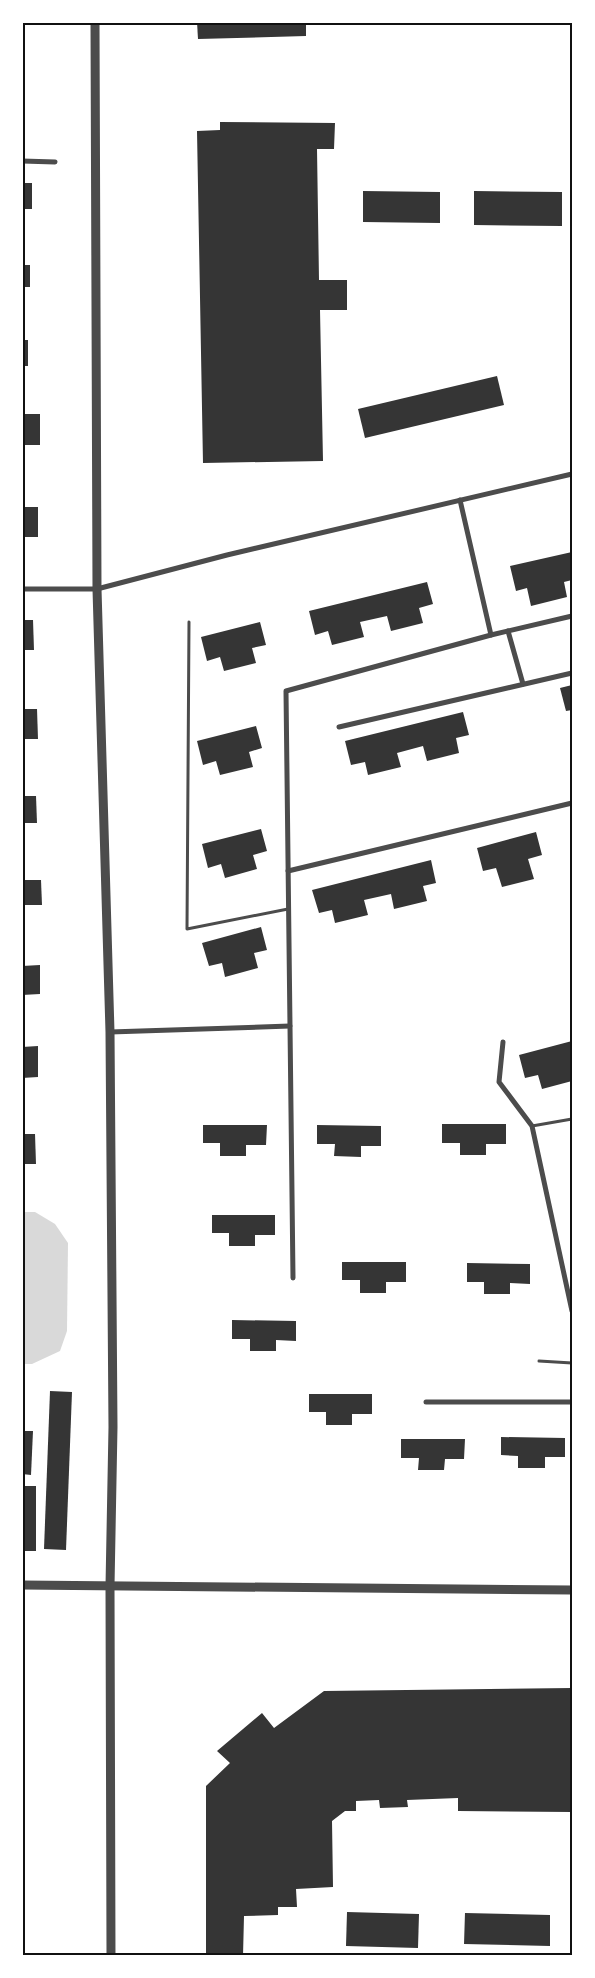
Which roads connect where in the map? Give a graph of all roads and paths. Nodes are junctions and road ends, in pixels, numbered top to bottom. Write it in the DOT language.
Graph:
graph roads {
  1 [pos="95,22"];
  2 [pos="22,161"];
  3 [pos="55,162"];
  4 [pos="572,474"];
  5 [pos="460,500"];
  6 [pos="22,589"];
  7 [pos="97,589"];
  8 [pos="572,616"];
  9 [pos="189,622"];
  10 [pos="508,631"];
  11 [pos="491,635"];
  12 [pos="572,673"];
  13 [pos="522,684"];
  14 [pos="339,727"];
  15 [pos="572,803"];
  16 [pos="288,872"];
  17 [pos="289,909"];
  18 [pos="290,1026"];
  19 [pos="110,1032"];
  20 [pos="503,1042"];
  21 [pos="572,1119"];
  22 [pos="532,1126"];
  23 [pos="293,1278"];
  24 [pos="572,1311"];
  25 [pos="539,1361"];
  26 [pos="572,1363"];
  27 [pos="426,1402"];
  28 [pos="572,1402"];
  29 [pos="22,1585"];
  30 [pos="110,1586"];
  31 [pos="572,1590"];
  32 [pos="111,1956"];
  1 -- 7 [label="street"];
  2 -- 3 [label="street"];
  4 -- 5 [label="street"];
  5 -- 7 [label="street"];
  5 -- 11 [label="street"];
  6 -- 7 [label="street"];
  7 -- 19 [label="street"];
  8 -- 10 [label="street"];
  9 -- 17 [label="lane"];
  10 -- 11 [label="street"];
  10 -- 13 [label="street"];
  11 -- 16 [label="street"];
  12 -- 13 [label="street"];
  13 -- 14 [label="street"];
  15 -- 16 [label="street"];
  16 -- 17 [label="street"];
  17 -- 18 [label="street"];
  18 -- 19 [label="street"];
  18 -- 23 [label="street"];
  19 -- 30 [label="street"];
  20 -- 22 [label="street"];
  21 -- 22 [label="lane"];
  22 -- 24 [label="street"];
  25 -- 26 [label="lane"];
  27 -- 28 [label="street"];
  29 -- 30 [label="street"];
  30 -- 31 [label="street"];
  30 -- 32 [label="street"];
}
